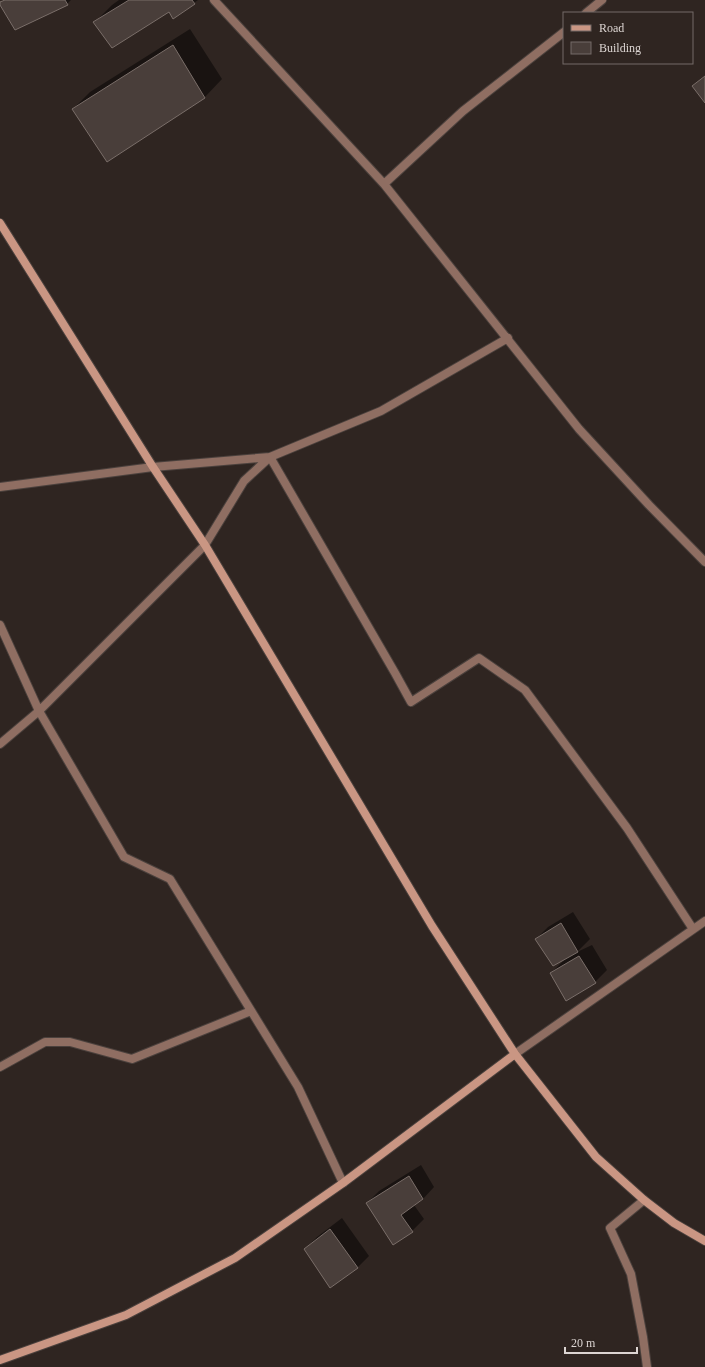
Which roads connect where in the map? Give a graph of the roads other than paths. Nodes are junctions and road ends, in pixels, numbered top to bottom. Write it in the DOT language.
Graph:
graph roads {
  1 [pos="214,0"];
  2 [pos="602,0"];
  3 [pos="587,12"];
  4 [pos="563,33"];
  5 [pos="384,184"];
  6 [pos="0,222"];
  7 [pos="508,338"];
  8 [pos="270,457"];
  9 [pos="153,467"];
  10 [pos="0,487"];
  11 [pos="205,545"];
  12 [pos="705,562"];
  13 [pos="0,625"];
  14 [pos="39,711"];
  15 [pos="0,744"];
  16 [pos="705,921"];
  17 [pos="693,929"];
  18 [pos="251,1011"];
  19 [pos="514,1054"];
  20 [pos="0,1067"];
  21 [pos="343,1183"];
  22 [pos="644,1200"];
  23 [pos="705,1242"];
  24 [pos="0,1360"];
  25 [pos="646,1367"];
  1 -- 5 [label="street"];
  2 -- 3 [label="street"];
  4 -- 5 [label="street"];
  5 -- 7 [label="street"];
  6 -- 9 [label="street"];
  7 -- 8 [label="street"];
  7 -- 12 [label="street"];
  8 -- 9 [label="street"];
  8 -- 11 [label="street"];
  8 -- 17 [label="street"];
  9 -- 10 [label="street"];
  9 -- 11 [label="street"];
  11 -- 14 [label="street"];
  11 -- 19 [label="street"];
  13 -- 14 [label="street"];
  14 -- 15 [label="street"];
  14 -- 18 [label="street"];
  16 -- 17 [label="street"];
  17 -- 19 [label="street"];
  18 -- 20 [label="street"];
  18 -- 21 [label="street"];
  19 -- 21 [label="street"];
  19 -- 22 [label="street"];
  21 -- 24 [label="street"];
  22 -- 23 [label="street"];
  22 -- 25 [label="street"];
}
